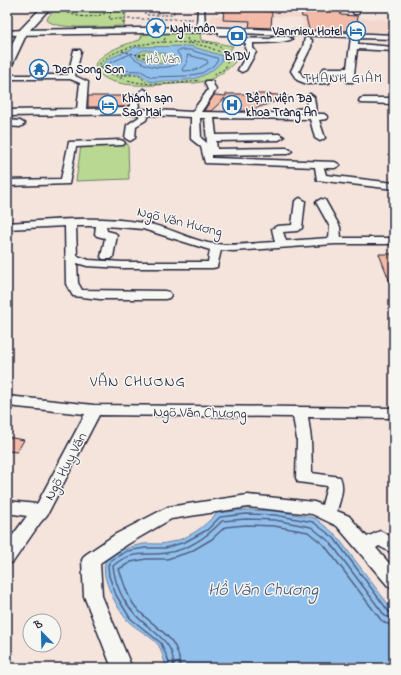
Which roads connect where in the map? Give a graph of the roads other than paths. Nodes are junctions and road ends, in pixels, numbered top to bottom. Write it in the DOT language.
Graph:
graph roads {
  1 [pos="38,7"];
  2 [pos="47,7"];
  3 [pos="201,7"];
  4 [pos="200,29"];
  5 [pos="86,31"];
  6 [pos="13,32"];
  7 [pos="275,35"];
  8 [pos="394,37"];
  9 [pos="82,40"];
  10 [pos="250,40"];
  11 [pos="308,40"];
  12 [pos="355,41"];
  13 [pos="7,45"];
  14 [pos="394,49"];
  15 [pos="77,52"];
  16 [pos="7,65"];
  17 [pos="242,70"];
  18 [pos="351,71"];
  19 [pos="7,77"];
  20 [pos="71,77"];
  21 [pos="207,79"];
  22 [pos="350,80"];
  23 [pos="144,92"];
  24 [pos="310,97"];
  25 [pos="394,100"];
  26 [pos="363,101"];
  27 [pos="129,111"];
  28 [pos="81,112"];
  29 [pos="145,112"];
  30 [pos="7,113"];
  31 [pos="195,115"];
  32 [pos="209,115"];
  33 [pos="298,117"];
  34 [pos="314,117"];
  35 [pos="324,117"];
  36 [pos="7,123"];
  37 [pos="20,124"];
  38 [pos="279,137"];
  39 [pos="130,138"];
  40 [pos="212,138"];
  41 [pos="320,138"];
  42 [pos="120,143"];
  43 [pos="287,151"];
  44 [pos="319,164"];
  45 [pos="336,165"];
  46 [pos="7,177"];
  47 [pos="18,177"];
  48 [pos="7,183"];
  49 [pos="394,186"];
  50 [pos="300,201"];
  51 [pos="321,202"];
  52 [pos="70,222"];
  53 [pos="101,222"];
  54 [pos="7,226"];
  55 [pos="335,241"];
  56 [pos="394,241"];
  57 [pos="280,245"];
  58 [pos="216,247"];
  59 [pos="106,257"];
  60 [pos="72,260"];
  61 [pos="165,295"];
  62 [pos="7,401"];
  63 [pos="94,410"];
  64 [pos="300,413"];
  65 [pos="394,413"];
  66 [pos="7,507"];
  67 [pos="41,511"];
  68 [pos="328,514"];
  69 [pos="364,546"];
  70 [pos="394,547"];
  71 [pos="7,557"];
  72 [pos="394,581"];
  73 [pos="122,668"];
  1 -- 6 [label="main road"];
  2 -- 6 [label="main road"];
  3 -- 4 [label="street"];
  4 -- 5 [label="street"];
  4 -- 7 [label="street"];
  4 -- 10 [label="street"];
  5 -- 6 [label="street"];
  5 -- 9 [label="street"];
  6 -- 13 [label="main road"];
  6 -- 16 [label="main road"];
  7 -- 10 [label="street"];
  7 -- 11 [label="street"];
  7 -- 12 [label="street"];
  8 -- 12 [label="street"];
  10 -- 17 [label="street"];
  11 -- 12 [label="street"];
  11 -- 18 [label="street"];
  12 -- 14 [label="street"];
  12 -- 18 [label="street"];
  15 -- 20 [label="street"];
  18 -- 22 [label="street"];
  19 -- 20 [label="street"];
  20 -- 28 [label="street"];
  21 -- 31 [label="street"];
  23 -- 27 [label="street"];
  24 -- 33 [label="street"];
  25 -- 26 [label="street"];
  27 -- 28 [label="street"];
  27 -- 29 [label="street"];
  28 -- 30 [label="street"];
  29 -- 31 [label="street"];
  29 -- 39 [label="street"];
  31 -- 32 [label="street"];
  31 -- 44 [label="street"];
  32 -- 33 [label="street"];
  32 -- 40 [label="street"];
  33 -- 34 [label="street"];
  34 -- 35 [label="street"];
  34 -- 41 [label="street"];
  36 -- 37 [label="street"];
  38 -- 40 [label="street"];
  40 -- 43 [label="street"];
  42 -- 48 [label="street"];
  44 -- 45 [label="street"];
  44 -- 49 [label="street"];
  46 -- 47 [label="street"];
  50 -- 57 [label="street"];
  51 -- 55 [label="street"];
  52 -- 53 [label="street, Ngõ Văn Hương"];
  52 -- 54 [label="street, Ngõ Văn Hương"];
  52 -- 60 [label="street"];
  53 -- 58 [label="street, Ngõ Văn Hương"];
  53 -- 59 [label="street"];
  55 -- 56 [label="street, Ngõ Văn Hương"];
  55 -- 57 [label="street, Ngõ Văn Hương"];
  57 -- 58 [label="street, Ngõ Văn Hương"];
  58 -- 60 [label="street"];
  60 -- 61 [label="street"];
  62 -- 63 [label="street, Ngõ Văn Chương"];
  63 -- 64 [label="street, Ngõ Văn Chương"];
  63 -- 67 [label="street, Ngõ Huy Văn"];
  64 -- 65 [label="street, Ngõ Văn Chương"];
  64 -- 68 [label="street"];
  66 -- 67 [label="street, Ngõ Huy Văn"];
  67 -- 71 [label="street"];
  68 -- 69 [label="street"];
  68 -- 73 [label="street"];
  69 -- 70 [label="street"];
  69 -- 72 [label="street"];
}
